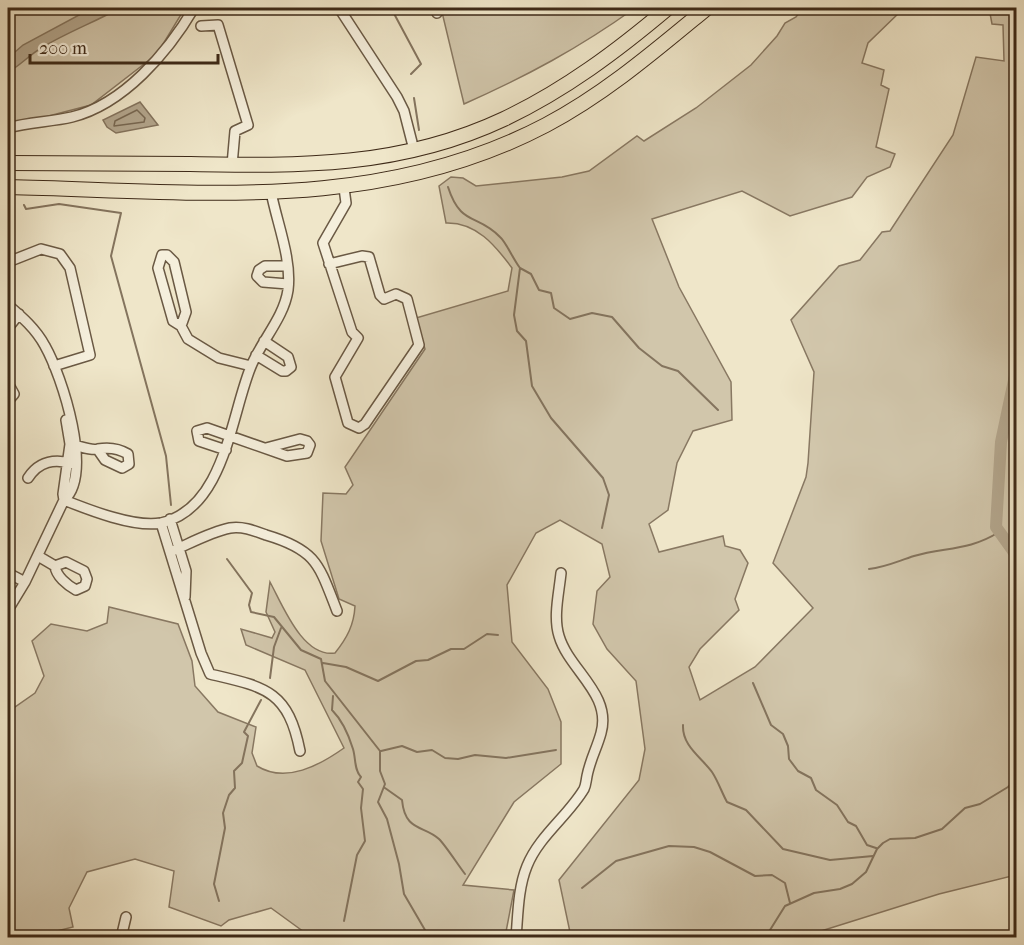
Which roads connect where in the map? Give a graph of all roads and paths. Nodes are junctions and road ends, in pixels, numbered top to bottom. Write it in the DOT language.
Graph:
graph roads {
  1 [pos="194,8"];
  2 [pos="339,8"];
  3 [pos="668,8"];
  4 [pos="707,8"];
  5 [pos="201,26"];
  6 [pos="684,27"];
  7 [pos="8,128"];
  8 [pos="414,150"];
  9 [pos="8,162"];
  10 [pos="232,165"];
  11 [pos="8,187"];
  12 [pos="344,188"];
  13 [pos="271,192"];
  14 [pos="8,261"];
  15 [pos="329,264"];
  16 [pos="287,266"];
  17 [pos="288,284"];
  18 [pos="8,306"];
  19 [pos="19,314"];
  20 [pos="181,326"];
  21 [pos="8,328"];
  22 [pos="264,341"];
  23 [pos="256,356"];
  24 [pos="54,366"];
  25 [pos="251,366"];
  26 [pos="8,383"];
  27 [pos="8,401"];
  28 [pos="232,436"];
  29 [pos="73,445"];
  30 [pos="266,448"];
  31 [pos="98,450"];
  32 [pos="226,450"];
  33 [pos="73,464"];
  34 [pos="28,478"];
  35 [pos="64,501"];
  36 [pos="165,521"];
  37 [pos="174,550"];
  38 [pos="38,556"];
  39 [pos="56,566"];
  40 [pos="8,573"];
  41 [pos="561,573"];
  42 [pos="26,582"];
  43 [pos="8,610"];
  44 [pos="338,611"];
  45 [pos="300,751"];
  46 [pos="126,917"];
  47 [pos="121,938"];
  48 [pos="516,938"];
  1 -- 7 [label="street"];
  2 -- 8 [label="street"];
  3 -- 6 [label="highway"];
  3 -- 8 [label="highway"];
  4 -- 6 [label="highway"];
  5 -- 10 [label="street"];
  6 -- 12 [label="highway"];
  8 -- 10 [label="highway"];
  9 -- 10 [label="highway"];
  11 -- 13 [label="highway"];
  12 -- 13 [label="highway"];
  12 -- 15 [label="street"];
  13 -- 16 [label="street"];
  14 -- 24 [label="street"];
  15 -- 15 [label="street"];
  16 -- 17 [label="street"];
  16 -- 17 [label="street"];
  17 -- 22 [label="street"];
  18 -- 19 [label="street"];
  19 -- 21 [label="street"];
  19 -- 24 [label="street"];
  20 -- 20 [label="street"];
  20 -- 25 [label="street"];
  22 -- 23 [label="street"];
  22 -- 23 [label="street"];
  23 -- 25 [label="street"];
  24 -- 29 [label="street"];
  25 -- 28 [label="street"];
  26 -- 27 [label="street"];
  28 -- 30 [label="street"];
  28 -- 32 [label="street"];
  28 -- 32 [label="street"];
  29 -- 31 [label="street"];
  29 -- 33 [label="street"];
  32 -- 36 [label="street"];
  33 -- 34 [label="street"];
  33 -- 35 [label="street"];
  35 -- 36 [label="street"];
  35 -- 38 [label="street"];
  36 -- 37 [label="street"];
  37 -- 44 [label="street"];
  37 -- 45 [label="street"];
  38 -- 39 [label="street"];
  38 -- 42 [label="street"];
  40 -- 42 [label="street"];
  41 -- 48 [label="street"];
  42 -- 43 [label="street"];
  46 -- 47 [label="street"];
}
